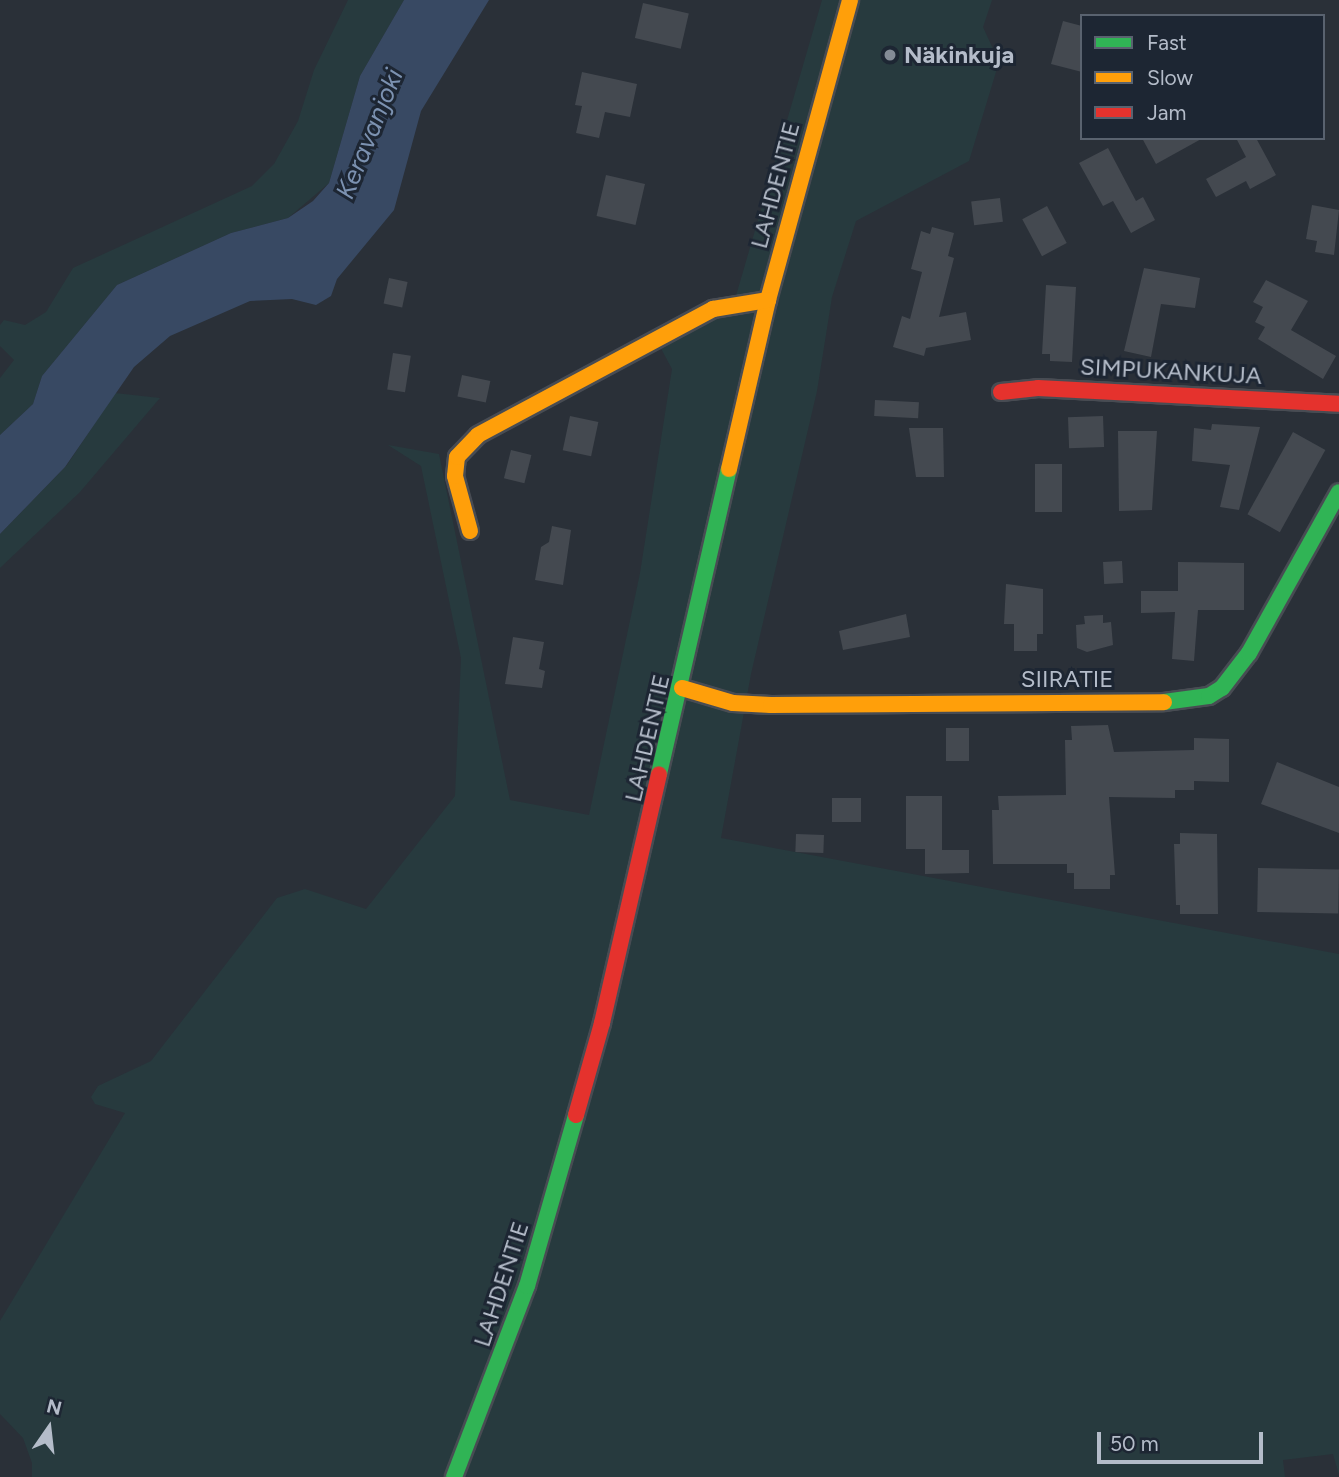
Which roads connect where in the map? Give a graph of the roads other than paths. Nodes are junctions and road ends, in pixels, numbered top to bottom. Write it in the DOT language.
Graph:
graph roads {
  1 [pos="850,0"];
  2 [pos="768,300"];
  3 [pos="1001,392"];
  4 [pos="1339,404"];
  5 [pos="1339,492"];
  6 [pos="470,531"];
  7 [pos="682,688"];
  8 [pos="454,1477"];
  1 -- 2 [label="street, LAHDENTIE"];
  2 -- 6 [label="street"];
  2 -- 7 [label="street, LAHDENTIE"];
  3 -- 4 [label="street, SIMPUKANKUJA"];
  5 -- 7 [label="street, SIIRATIE"];
  7 -- 8 [label="street, LAHDENTIE"];
}
